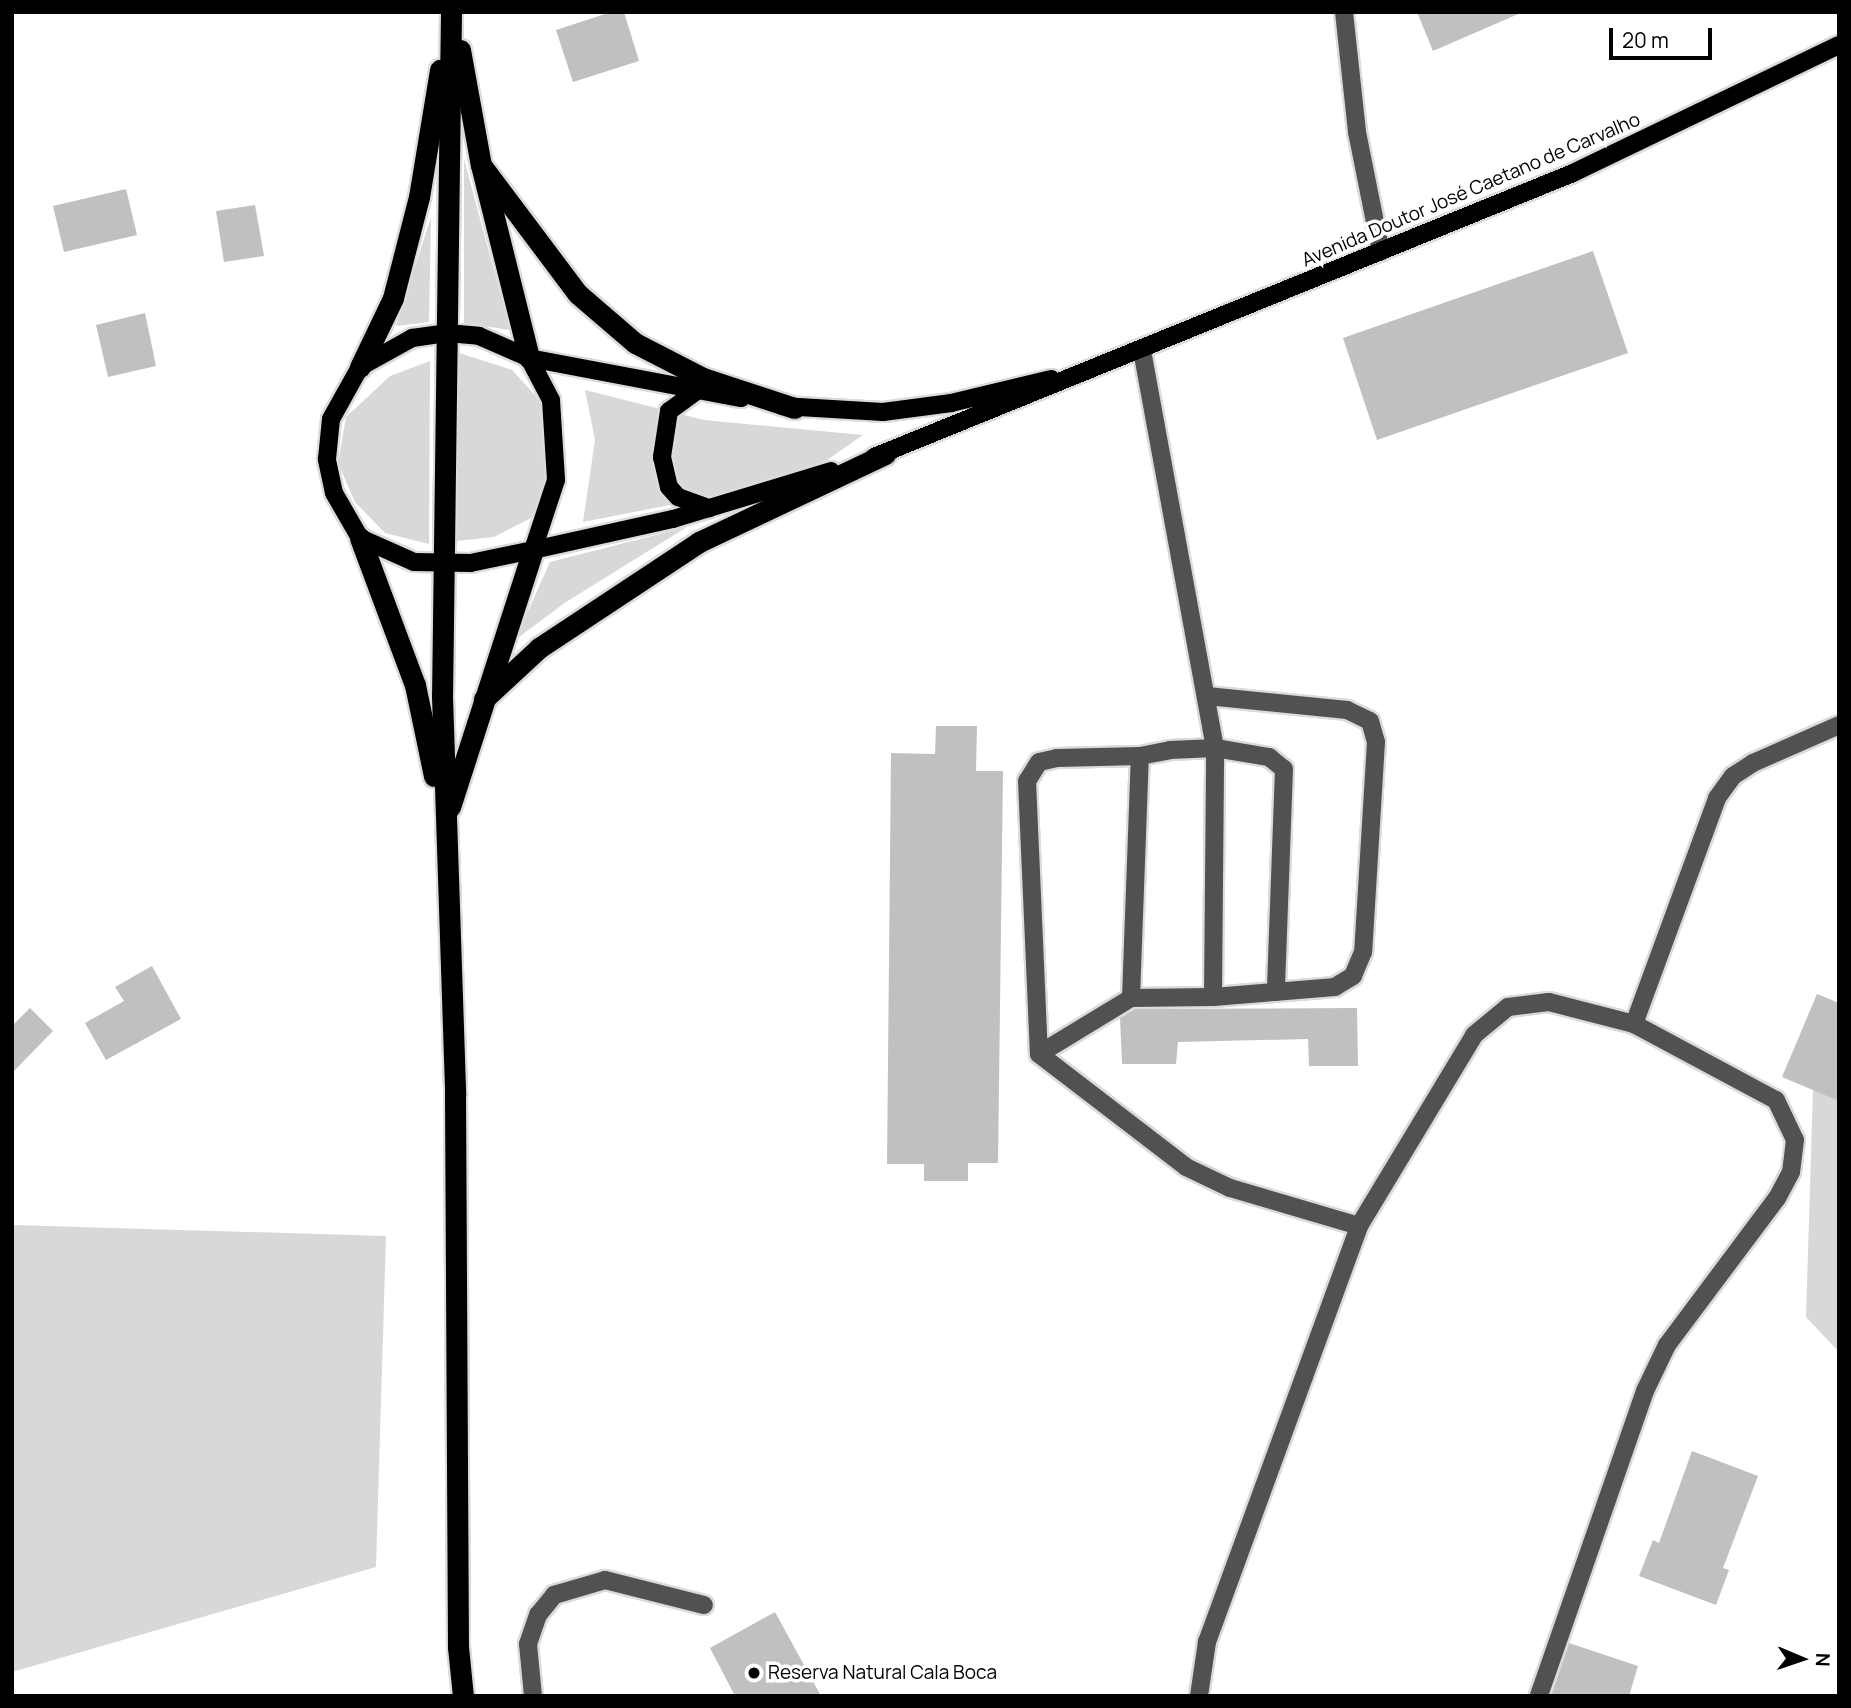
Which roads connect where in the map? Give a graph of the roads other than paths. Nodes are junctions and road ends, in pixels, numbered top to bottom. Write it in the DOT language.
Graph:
graph roads {
  1 [pos="451,12"];
  2 [pos="1344,12"];
  3 [pos="1839,45"];
  4 [pos="481,165"];
  5 [pos="1381,252"];
  6 [pos="447,333"];
  7 [pos="1142,351"];
  8 [pos="529,358"];
  9 [pos="1116,363"];
  10 [pos="360,368"];
  11 [pos="698,390"];
  12 [pos="794,408"];
  13 [pos="885,454"];
  14 [pos="709,508"];
  15 [pos="360,538"];
  16 [pos="533,550"];
  17 [pos="444,562"];
  18 [pos="1207,696"];
  19 [pos="484,699"];
  20 [pos="1839,725"];
  21 [pos="1215,748"];
  22 [pos="1140,756"];
  23 [pos="445,826"];
  24 [pos="1276,992"];
  25 [pos="1213,997"];
  26 [pos="1130,998"];
  27 [pos="1634,1024"];
  28 [pos="1039,1054"];
  29 [pos="1359,1226"];
  30 [pos="704,1605"];
  31 [pos="463,1696"];
  32 [pos="533,1696"];
  33 [pos="1199,1696"];
  34 [pos="1539,1696"];
  1 -- 4 [label="highway"];
  1 -- 6 [label="highway"];
  1 -- 10 [label="highway"];
  2 -- 5 [label="street"];
  3 -- 5 [label="main road, Avenida Doutor José Caetano de Carvalho"];
  4 -- 8 [label="highway"];
  4 -- 12 [label="highway"];
  5 -- 7 [label="main road, Avenida Doutor José Caetano de Carvalho"];
  6 -- 8 [label="main road"];
  6 -- 10 [label="main road"];
  6 -- 17 [label="highway"];
  7 -- 9 [label="main road, Avenida Doutor José Caetano de Carvalho"];
  7 -- 18 [label="street"];
  8 -- 11 [label="main road"];
  8 -- 16 [label="main road"];
  9 -- 12 [label="main road"];
  9 -- 13 [label="main road"];
  10 -- 15 [label="main road"];
  11 -- 12 [label="main road"];
  11 -- 14 [label="main road"];
  13 -- 14 [label="main road"];
  13 -- 19 [label="highway"];
  14 -- 16 [label="main road"];
  15 -- 17 [label="main road"];
  15 -- 23 [label="highway"];
  16 -- 17 [label="main road"];
  16 -- 19 [label="highway"];
  17 -- 23 [label="highway"];
  18 -- 21 [label="street"];
  18 -- 24 [label="street"];
  19 -- 23 [label="highway"];
  20 -- 27 [label="street"];
  21 -- 22 [label="street"];
  21 -- 24 [label="street"];
  21 -- 25 [label="street"];
  22 -- 26 [label="street"];
  22 -- 28 [label="street"];
  23 -- 31 [label="highway"];
  24 -- 25 [label="street"];
  25 -- 26 [label="street"];
  26 -- 28 [label="street"];
  27 -- 29 [label="street"];
  27 -- 34 [label="street"];
  28 -- 29 [label="street"];
  29 -- 33 [label="street"];
  30 -- 32 [label="street"];
}
